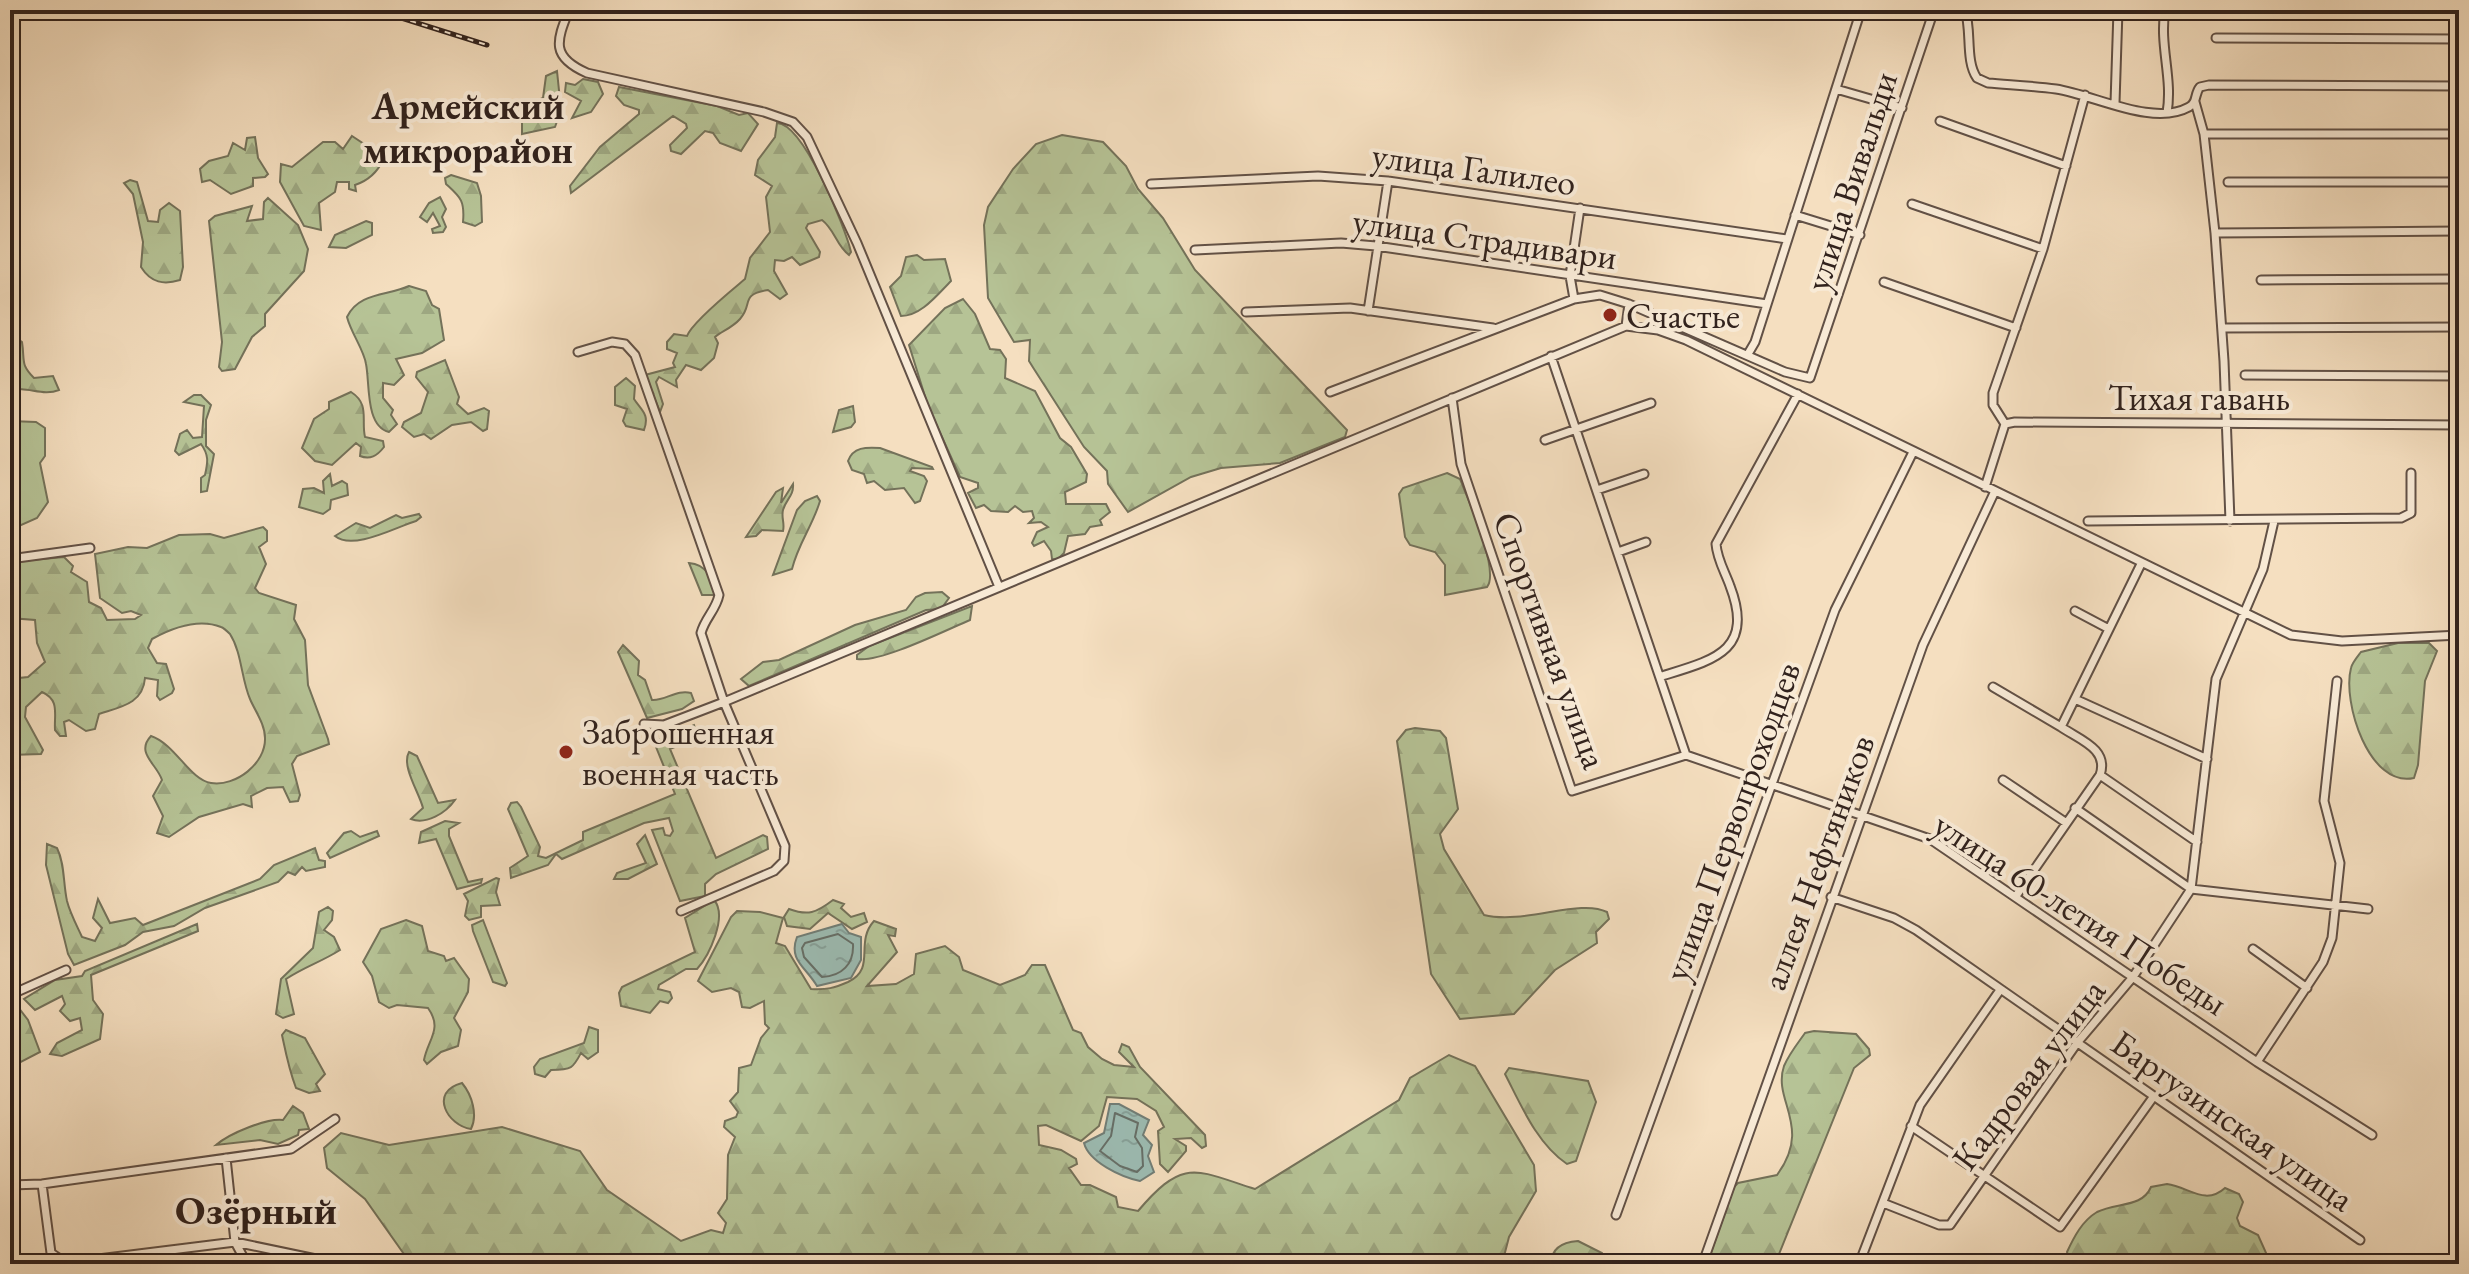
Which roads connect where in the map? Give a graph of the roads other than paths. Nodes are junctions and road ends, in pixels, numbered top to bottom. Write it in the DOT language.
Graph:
graph roads {
  1 [pos="569,10"];
  2 [pos="1861,10"];
  3 [pos="1934,10"];
  4 [pos="1965,10"];
  5 [pos="2118,10"];
  6 [pos="2165,10"];
  7 [pos="2216,38"];
  8 [pos="2459,39"];
  9 [pos="2459,86"];
  10 [pos="1836,89"];
  11 [pos="2085,95"];
  12 [pos="2195,102"];
  13 [pos="2115,103"];
  14 [pos="1902,108"];
  15 [pos="2167,113"];
  16 [pos="1940,121"];
  17 [pos="2204,134"];
  18 [pos="2459,134"];
  19 [pos="2066,166"];
  20 [pos="1388,181"];
  21 [pos="2228,182"];
  22 [pos="2459,182"];
  23 [pos="1151,184"];
  24 [pos="1912,204"];
  25 [pos="1580,208"];
  26 [pos="1795,215"];
  27 [pos="2459,231"];
  28 [pos="2215,233"];
  29 [pos="1860,235"];
  30 [pos="1787,239"];
  31 [pos="1376,246"];
  32 [pos="2043,249"];
  33 [pos="1195,250"];
  34 [pos="1570,276"];
  35 [pos="2459,279"];
  36 [pos="2261,280"];
  37 [pos="1884,282"];
  38 [pos="1574,299"];
  39 [pos="1629,304"];
  40 [pos="1767,304"];
  41 [pos="1368,311"];
  42 [pos="1246,312"];
  43 [pos="1626,326"];
  44 [pos="2459,327"];
  45 [pos="2016,328"];
  46 [pos="2222,328"];
  47 [pos="1495,329"];
  48 [pos="578,352"];
  49 [pos="1748,354"];
  50 [pos="1551,356"];
  51 [pos="2245,375"];
  52 [pos="2459,376"];
  53 [pos="1330,392"];
  54 [pos="1798,394"];
  55 [pos="1452,398"];
  56 [pos="1651,403"];
  57 [pos="2005,424"];
  58 [pos="2224,424"];
  59 [pos="2459,425"];
  60 [pos="1576,430"];
  61 [pos="1545,440"];
  62 [pos="1913,452"];
  63 [pos="2411,473"];
  64 [pos="1644,474"];
  65 [pos="1985,487"];
  66 [pos="1597,490"];
  67 [pos="1995,491"];
  68 [pos="2088,521"];
  69 [pos="2230,521"];
  70 [pos="2274,521"];
  71 [pos="1646,542"];
  72 [pos="90,548"];
  73 [pos="1618,552"];
  74 [pos="10,559"];
  75 [pos="2141,564"];
  76 [pos="999,587"];
  77 [pos="2075,611"];
  78 [pos="2245,614"];
  79 [pos="2109,629"];
  80 [pos="2459,635"];
  81 [pos="1662,676"];
  82 [pos="2337,681"];
  83 [pos="1993,687"];
  84 [pos="2075,699"];
  85 [pos="724,702"];
  86 [pos="644,724"];
  87 [pos="2061,727"];
  88 [pos="1686,755"];
  89 [pos="2207,759"];
  90 [pos="2100,775"];
  91 [pos="2003,780"];
  92 [pos="1770,784"];
  93 [pos="2075,808"];
  94 [pos="1860,814"];
  95 [pos="2065,822"];
  96 [pos="2197,842"];
  97 [pos="2191,889"];
  98 [pos="2016,896"];
  99 [pos="1831,897"];
  100 [pos="2335,905"];
  101 [pos="2368,909"];
  102 [pos="681,911"];
  103 [pos="2253,949"];
  104 [pos="66,970"];
  105 [pos="2133,977"];
  106 [pos="2307,988"];
  107 [pos="2000,990"];
  108 [pos="10,995"];
  109 [pos="2077,1043"];
  110 [pos="2257,1062"];
  111 [pos="2154,1096"];
  112 [pos="335,1119"];
  113 [pos="1911,1126"];
  114 [pos="2372,1135"];
  115 [pos="226,1158"];
  116 [pos="1983,1175"];
  117 [pos="42,1184"];
  118 [pos="10,1185"];
  119 [pos="1883,1203"];
  120 [pos="1616,1215"];
  121 [pos="2360,1240"];
  122 [pos="235,1242"];
  123 [pos="1705,1257"];
  124 [pos="247,1264"];
  125 [pos="340,1264"];
  126 [pos="1859,1264"];
  1 -- 76 [label="street"];
  2 -- 10 [label="street"];
  3 -- 14 [label="street, улица Вивальди"];
  4 -- 11 [label="street"];
  5 -- 13 [label="street"];
  6 -- 15 [label="street"];
  7 -- 8 [label="street"];
  9 -- 12 [label="street"];
  10 -- 14 [label="street"];
  10 -- 26 [label="street"];
  11 -- 13 [label="street"];
  11 -- 19 [label="street"];
  12 -- 15 [label="street"];
  12 -- 17 [label="street"];
  13 -- 15 [label="street"];
  14 -- 29 [label="street, улица Вивальди"];
  16 -- 19 [label="street"];
  17 -- 18 [label="street"];
  17 -- 28 [label="street"];
  19 -- 32 [label="street"];
  20 -- 23 [label="street, улица Галилео"];
  20 -- 25 [label="street, улица Галилео"];
  20 -- 31 [label="street"];
  21 -- 22 [label="street"];
  24 -- 32 [label="street"];
  25 -- 30 [label="street, улица Галилео"];
  25 -- 34 [label="street"];
  26 -- 29 [label="street"];
  26 -- 30 [label="street"];
  27 -- 28 [label="street"];
  28 -- 46 [label="street"];
  29 -- 49 [label="street, улица Вивальди"];
  30 -- 40 [label="street"];
  31 -- 33 [label="street, улица Страдивари"];
  31 -- 34 [label="street, улица Страдивари"];
  31 -- 41 [label="street"];
  32 -- 45 [label="street"];
  34 -- 38 [label="street"];
  34 -- 40 [label="street, улица Страдивари"];
  35 -- 36 [label="street"];
  37 -- 45 [label="street"];
  38 -- 39 [label="street"];
  38 -- 47 [label="street"];
  39 -- 43 [label="street"];
  39 -- 49 [label="street"];
  40 -- 49 [label="street"];
  41 -- 42 [label="street"];
  41 -- 47 [label="street"];
  43 -- 50 [label="street"];
  43 -- 54 [label="street"];
  44 -- 46 [label="street"];
  45 -- 57 [label="street"];
  46 -- 58 [label="street"];
  47 -- 53 [label="street"];
  48 -- 85 [label="street"];
  50 -- 55 [label="street"];
  50 -- 60 [label="street"];
  51 -- 52 [label="street"];
  54 -- 62 [label="street"];
  54 -- 81 [label="street"];
  55 -- 76 [label="street"];
  55 -- 88 [label="street, Спортивная улица"];
  56 -- 60 [label="street"];
  57 -- 58 [label="street, Тихая гавань"];
  57 -- 65 [label="street"];
  58 -- 59 [label="street, Тихая гавань"];
  58 -- 69 [label="street"];
  60 -- 61 [label="street"];
  60 -- 66 [label="street"];
  62 -- 65 [label="street"];
  62 -- 92 [label="street, улица Первопроходцев"];
  63 -- 70 [label="street"];
  64 -- 66 [label="street"];
  65 -- 67 [label="street"];
  66 -- 73 [label="street"];
  67 -- 75 [label="street"];
  67 -- 94 [label="street, аллея Нефтяников"];
  68 -- 69 [label="street"];
  69 -- 70 [label="street"];
  70 -- 78 [label="street, Кадровая улица"];
  71 -- 73 [label="street"];
  72 -- 74 [label="street"];
  73 -- 81 [label="street"];
  75 -- 78 [label="street"];
  75 -- 79 [label="street"];
  76 -- 85 [label="street"];
  77 -- 79 [label="street"];
  78 -- 80 [label="street"];
  78 -- 89 [label="street, Кадровая улица"];
  79 -- 84 [label="street"];
  81 -- 88 [label="street"];
  82 -- 100 [label="street"];
  83 -- 87 [label="street"];
  84 -- 87 [label="street"];
  84 -- 89 [label="street"];
  85 -- 86 [label="street"];
  85 -- 102 [label="street"];
  87 -- 90 [label="street"];
  88 -- 92 [label="street, улица 60-летия Победы"];
  89 -- 96 [label="street, Кадровая улица"];
  90 -- 93 [label="street"];
  90 -- 96 [label="street"];
  91 -- 95 [label="street"];
  92 -- 94 [label="street, улица 60-летия Победы"];
  92 -- 120 [label="street, улица Первопроходцев"];
  93 -- 95 [label="street"];
  93 -- 97 [label="street"];
  94 -- 98 [label="street, улица 60-летия Победы"];
  94 -- 99 [label="street, аллея Нефтяников"];
  95 -- 98 [label="street"];
  96 -- 97 [label="street, Кадровая улица"];
  97 -- 100 [label="street"];
  97 -- 105 [label="street, Кадровая улица"];
  98 -- 105 [label="street, улица 60-летия Победы"];
  99 -- 107 [label="street, Баргузинская улица"];
  99 -- 123 [label="street, аллея Нефтяников"];
  100 -- 101 [label="street"];
  100 -- 106 [label="street"];
  103 -- 106 [label="street"];
  104 -- 108 [label="street"];
  105 -- 109 [label="street, Кадровая улица"];
  105 -- 110 [label="street, улица 60-летия Победы"];
  106 -- 110 [label="street"];
  107 -- 109 [label="street, Баргузинская улица"];
  107 -- 113 [label="street"];
  109 -- 111 [label="street, Баргузинская улица"];
  109 -- 116 [label="street, Кадровая улица"];
  110 -- 114 [label="street, улица 60-летия Победы"];
  111 -- 116 [label="street"];
  111 -- 121 [label="street, Баргузинская улица"];
  112 -- 115 [label="street"];
  113 -- 116 [label="street"];
  113 -- 119 [label="street"];
  115 -- 117 [label="street"];
  115 -- 122 [label="street"];
  116 -- 119 [label="street, Кадровая улица"];
  117 -- 118 [label="street"];
  117 -- 122 [label="street"];
  119 -- 126 [label="street"];
  122 -- 124 [label="street"];
  122 -- 125 [label="street"];
}
